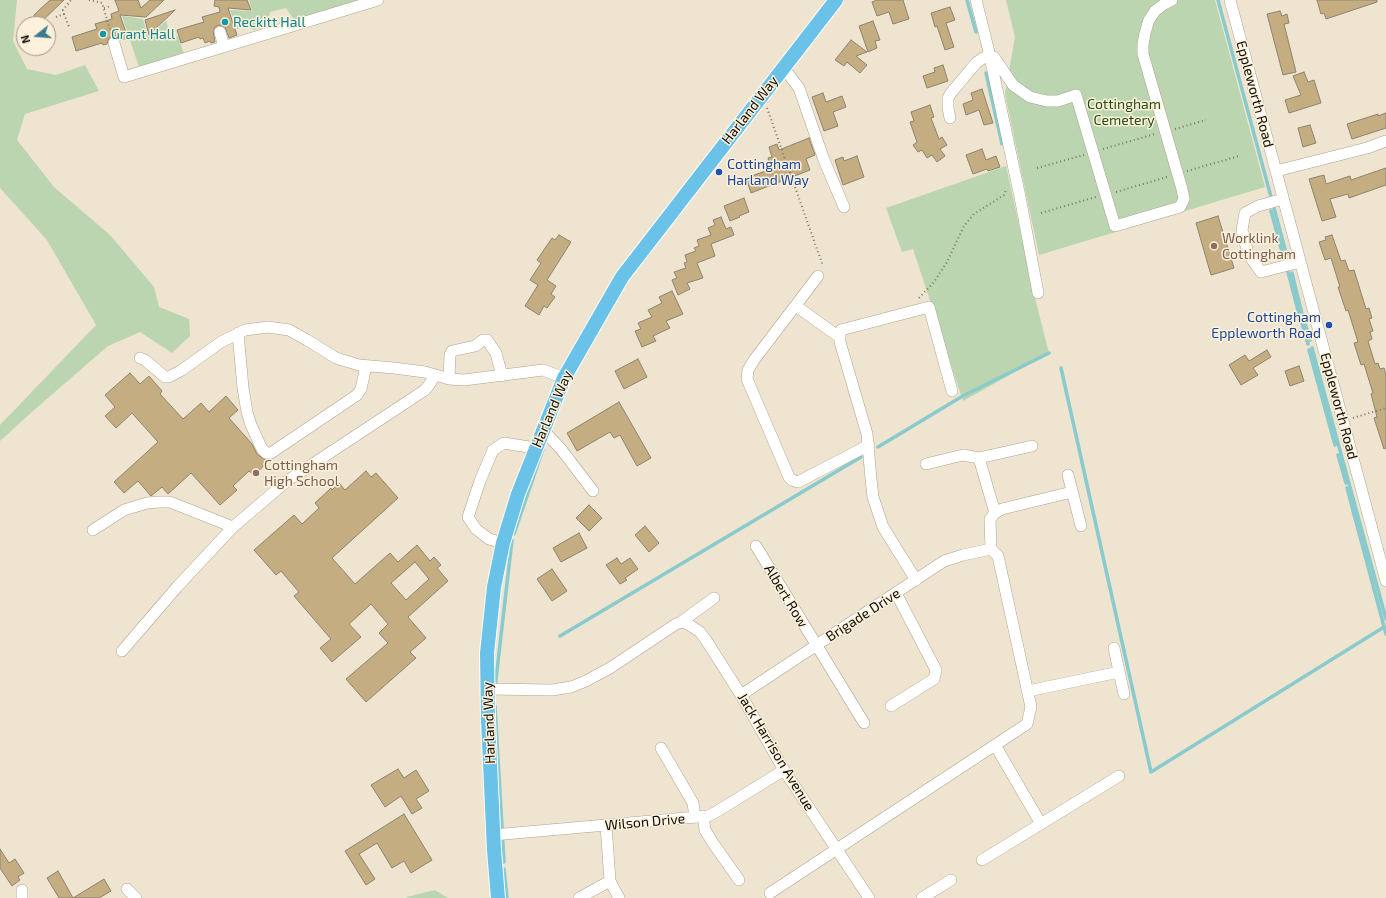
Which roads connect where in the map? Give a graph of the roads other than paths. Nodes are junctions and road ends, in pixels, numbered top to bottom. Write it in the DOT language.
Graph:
graph roads {
  1 [pos="378,0"];
  2 [pos="836,0"];
  3 [pos="976,0"];
  4 [pos="1172,0"];
  5 [pos="1230,0"];
  6 [pos="220,32"];
  7 [pos="114,43"];
  8 [pos="224,47"];
  9 [pos="990,56"];
  10 [pos="783,67"];
  11 [pos="950,118"];
  12 [pos="1386,141"];
  13 [pos="1276,171"];
  14 [pos="1283,199"];
  15 [pos="844,207"];
  16 [pos="1300,262"];
  17 [pos="818,276"];
  18 [pos="1038,293"];
  19 [pos="796,306"];
  20 [pos="238,333"];
  21 [pos="839,336"];
  22 [pos="140,358"];
  23 [pos="366,366"];
  24 [pos="435,375"];
  25 [pos="502,376"];
  26 [pos="564,378"];
  27 [pos="449,379"];
  28 [pos="952,391"];
  29 [pos="543,430"];
  30 [pos="869,446"];
  31 [pos="1032,446"];
  32 [pos="535,448"];
  33 [pos="979,458"];
  34 [pos="926,464"];
  35 [pos="1068,475"];
  36 [pos="593,491"];
  37 [pos="1072,492"];
  38 [pos="995,513"];
  39 [pos="1081,526"];
  40 [pos="233,527"];
  41 [pos="93,530"];
  42 [pos="503,543"];
  43 [pos="756,546"];
  44 [pos="991,549"];
  45 [pos="916,580"];
  46 [pos="1386,581"];
  47 [pos="896,593"];
  48 [pos="714,598"];
  49 [pos="681,622"];
  50 [pos="816,645"];
  51 [pos="1114,648"];
  52 [pos="122,651"];
  53 [pos="1119,672"];
  54 [pos="487,689"];
  55 [pos="1028,691"];
  56 [pos="1124,694"];
  57 [pos="741,695"];
  58 [pos="891,706"];
  59 [pos="864,723"];
  60 [pos="995,745"];
  61 [pos="661,748"];
  62 [pos="784,770"];
  63 [pos="1119,776"];
  64 [pos="699,816"];
  65 [pos="1041,824"];
  66 [pos="606,825"];
  67 [pos="493,835"];
  68 [pos="836,849"];
  69 [pos="982,860"];
  70 [pos="739,880"];
  71 [pos="951,880"];
  72 [pos="610,881"];
  73 [pos="127,890"];
  74 [pos="770,893"];
  75 [pos="136,898"];
  76 [pos="498,898"];
  77 [pos="579,898"];
  78 [pos="619,898"];
  79 [pos="869,898"];
  80 [pos="922,898"];
  1 -- 8 [label="street"];
  2 -- 10 [label="main road, Harland Way"];
  3 -- 9 [label="street"];
  4 -- 9 [label="street"];
  5 -- 13 [label="street, Eppleworth Road"];
  6 -- 8 [label="street"];
  7 -- 8 [label="street"];
  9 -- 11 [label="street"];
  9 -- 18 [label="street"];
  10 -- 15 [label="street"];
  10 -- 26 [label="main road, Harland Way"];
  12 -- 13 [label="street"];
  13 -- 14 [label="street, Eppleworth Road"];
  14 -- 16 [label="street, Eppleworth Road"];
  14 -- 16 [label="street"];
  16 -- 46 [label="street, Eppleworth Road"];
  17 -- 19 [label="street"];
  19 -- 21 [label="street"];
  19 -- 30 [label="street"];
  20 -- 22 [label="street"];
  20 -- 23 [label="street"];
  20 -- 23 [label="street"];
  21 -- 28 [label="street"];
  21 -- 30 [label="street"];
  23 -- 24 [label="street"];
  24 -- 27 [label="street"];
  24 -- 40 [label="street"];
  25 -- 26 [label="street"];
  25 -- 27 [label="street"];
  25 -- 27 [label="street"];
  26 -- 29 [label="main road, Harland Way"];
  29 -- 32 [label="main road, Harland Way"];
  29 -- 36 [label="street"];
  30 -- 45 [label="street"];
  31 -- 33 [label="street"];
  32 -- 42 [label="main road, Harland Way"];
  32 -- 42 [label="street"];
  33 -- 34 [label="street"];
  33 -- 38 [label="street"];
  35 -- 37 [label="street"];
  37 -- 38 [label="street"];
  37 -- 39 [label="street"];
  38 -- 44 [label="street"];
  40 -- 41 [label="street"];
  40 -- 52 [label="street"];
  42 -- 54 [label="main road, Harland Way"];
  43 -- 50 [label="street, Albert Row"];
  44 -- 45 [label="street, Brigade Drive"];
  44 -- 55 [label="street"];
  45 -- 47 [label="street, Brigade Drive"];
  47 -- 50 [label="street, Brigade Drive"];
  47 -- 58 [label="street"];
  48 -- 49 [label="street"];
  49 -- 54 [label="street"];
  49 -- 57 [label="street, Jack Harrison Avenue"];
  50 -- 57 [label="street, Brigade Drive"];
  50 -- 59 [label="street, Albert Row"];
  51 -- 53 [label="street"];
  53 -- 55 [label="street"];
  53 -- 56 [label="street"];
  54 -- 67 [label="main road, Harland Way"];
  55 -- 60 [label="street"];
  57 -- 62 [label="street, Jack Harrison Avenue"];
  60 -- 65 [label="street"];
  60 -- 68 [label="street"];
  61 -- 64 [label="street"];
  62 -- 64 [label="street, Wilson Drive"];
  62 -- 68 [label="street, Jack Harrison Avenue"];
  63 -- 65 [label="street"];
  64 -- 66 [label="street, Wilson Drive"];
  64 -- 70 [label="street"];
  65 -- 69 [label="street"];
  66 -- 67 [label="street, Wilson Drive"];
  66 -- 72 [label="street"];
  67 -- 76 [label="main road, Harland Way"];
  68 -- 74 [label="street"];
  68 -- 79 [label="street, Jack Harrison Avenue"];
  71 -- 80 [label="street"];
  72 -- 77 [label="street"];
  72 -- 78 [label="street"];
  73 -- 75 [label="street"];
}
